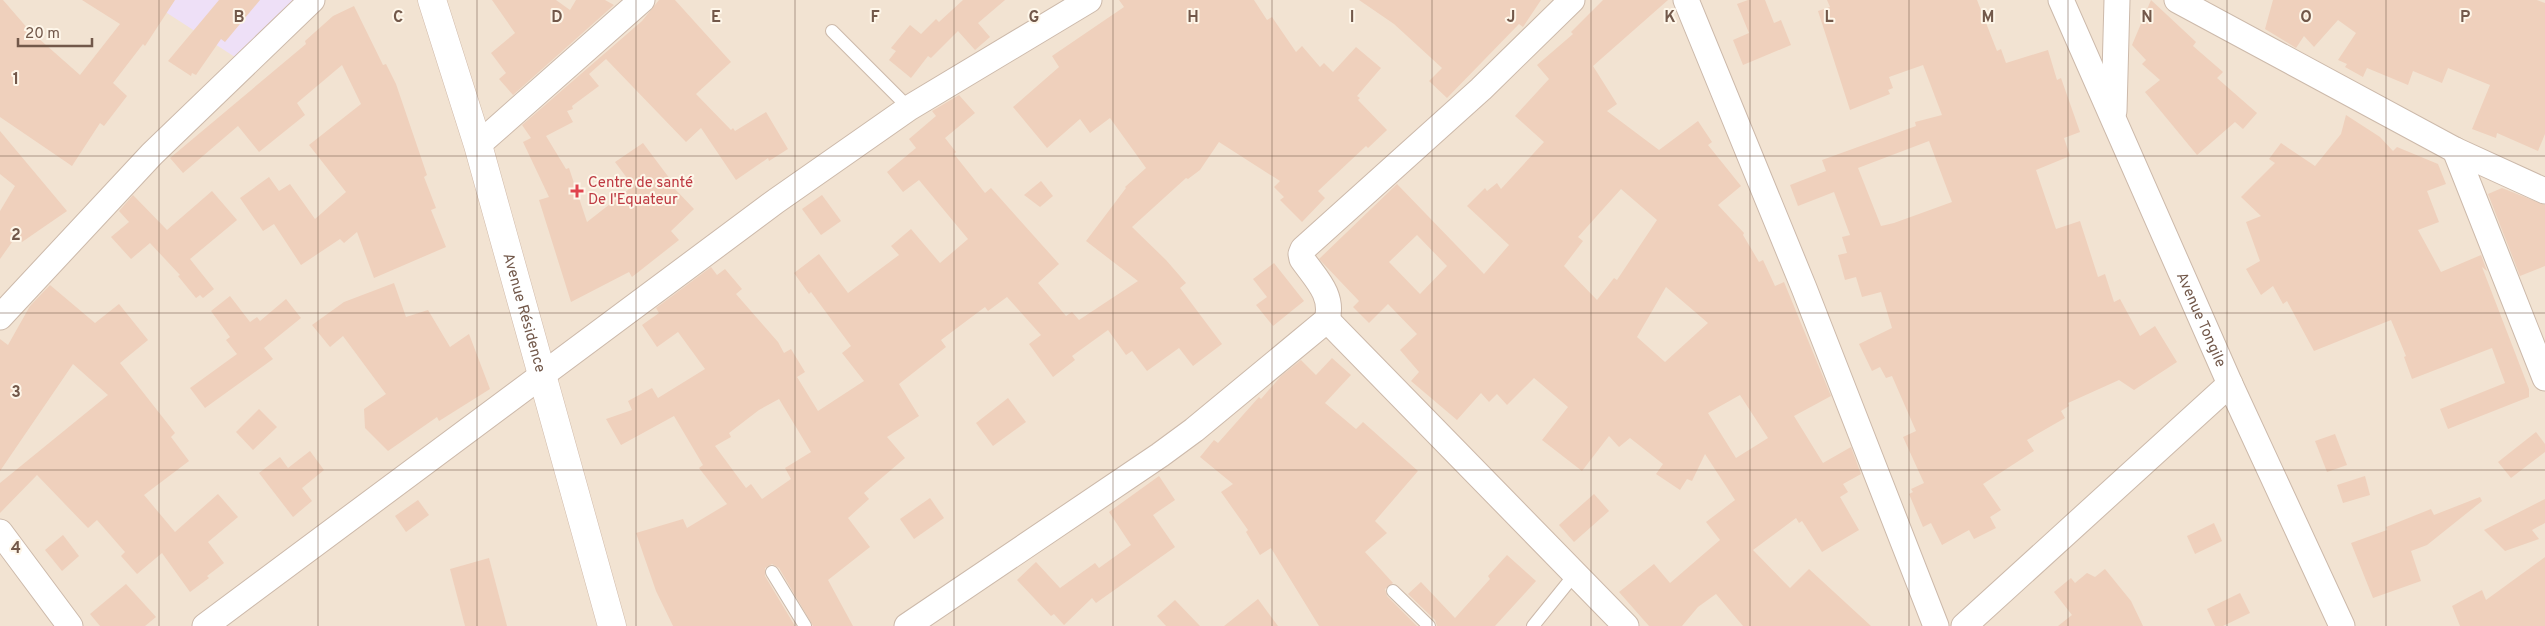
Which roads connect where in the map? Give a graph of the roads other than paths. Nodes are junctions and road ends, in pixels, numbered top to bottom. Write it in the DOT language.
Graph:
graph roads {
  1 [pos="312,0"];
  2 [pos="432,0"];
  3 [pos="642,0"];
  4 [pos="1089,0"];
  5 [pos="1572,0"];
  6 [pos="1686,0"];
  7 [pos="2061,0"];
  8 [pos="2117,0"];
  9 [pos="2177,0"];
  10 [pos="832,31"];
  11 [pos="909,108"];
  12 [pos="2114,118"];
  13 [pos="478,145"];
  14 [pos="2455,150"];
  15 [pos="2545,191"];
  16 [pos="0,316"];
  17 [pos="1327,320"];
  18 [pos="541,374"];
  19 [pos="2545,378"];
  20 [pos="2230,384"];
  21 [pos="0,532"];
  22 [pos="772,572"];
  23 [pos="1575,574"];
  24 [pos="1393,592"];
  25 [pos="70,626"];
  26 [pos="205,626"];
  27 [pos="612,626"];
  28 [pos="805,626"];
  29 [pos="907,626"];
  30 [pos="1429,626"];
  31 [pos="1533,626"];
  32 [pos="1626,626"];
  33 [pos="1936,626"];
  34 [pos="1964,626"];
  35 [pos="2342,626"];
  1 -- 16 [label="street"];
  2 -- 13 [label="main road, Avenue Résidence"];
  3 -- 13 [label="street"];
  4 -- 11 [label="street"];
  5 -- 17 [label="street"];
  6 -- 33 [label="street"];
  7 -- 12 [label="street"];
  8 -- 12 [label="street, Avenue Tongile"];
  9 -- 14 [label="street"];
  10 -- 11 [label="lane"];
  11 -- 18 [label="street"];
  12 -- 20 [label="street, Avenue Tongile"];
  13 -- 18 [label="main road, Avenue Résidence"];
  14 -- 15 [label="street"];
  14 -- 19 [label="street"];
  17 -- 23 [label="street"];
  17 -- 29 [label="street"];
  18 -- 26 [label="street"];
  18 -- 27 [label="main road, Avenue Résidence"];
  20 -- 34 [label="street"];
  20 -- 35 [label="street, Avenue Tongile"];
  21 -- 25 [label="street"];
  22 -- 28 [label="lane"];
  23 -- 31 [label="lane"];
  23 -- 32 [label="street"];
  24 -- 30 [label="lane"];
}
